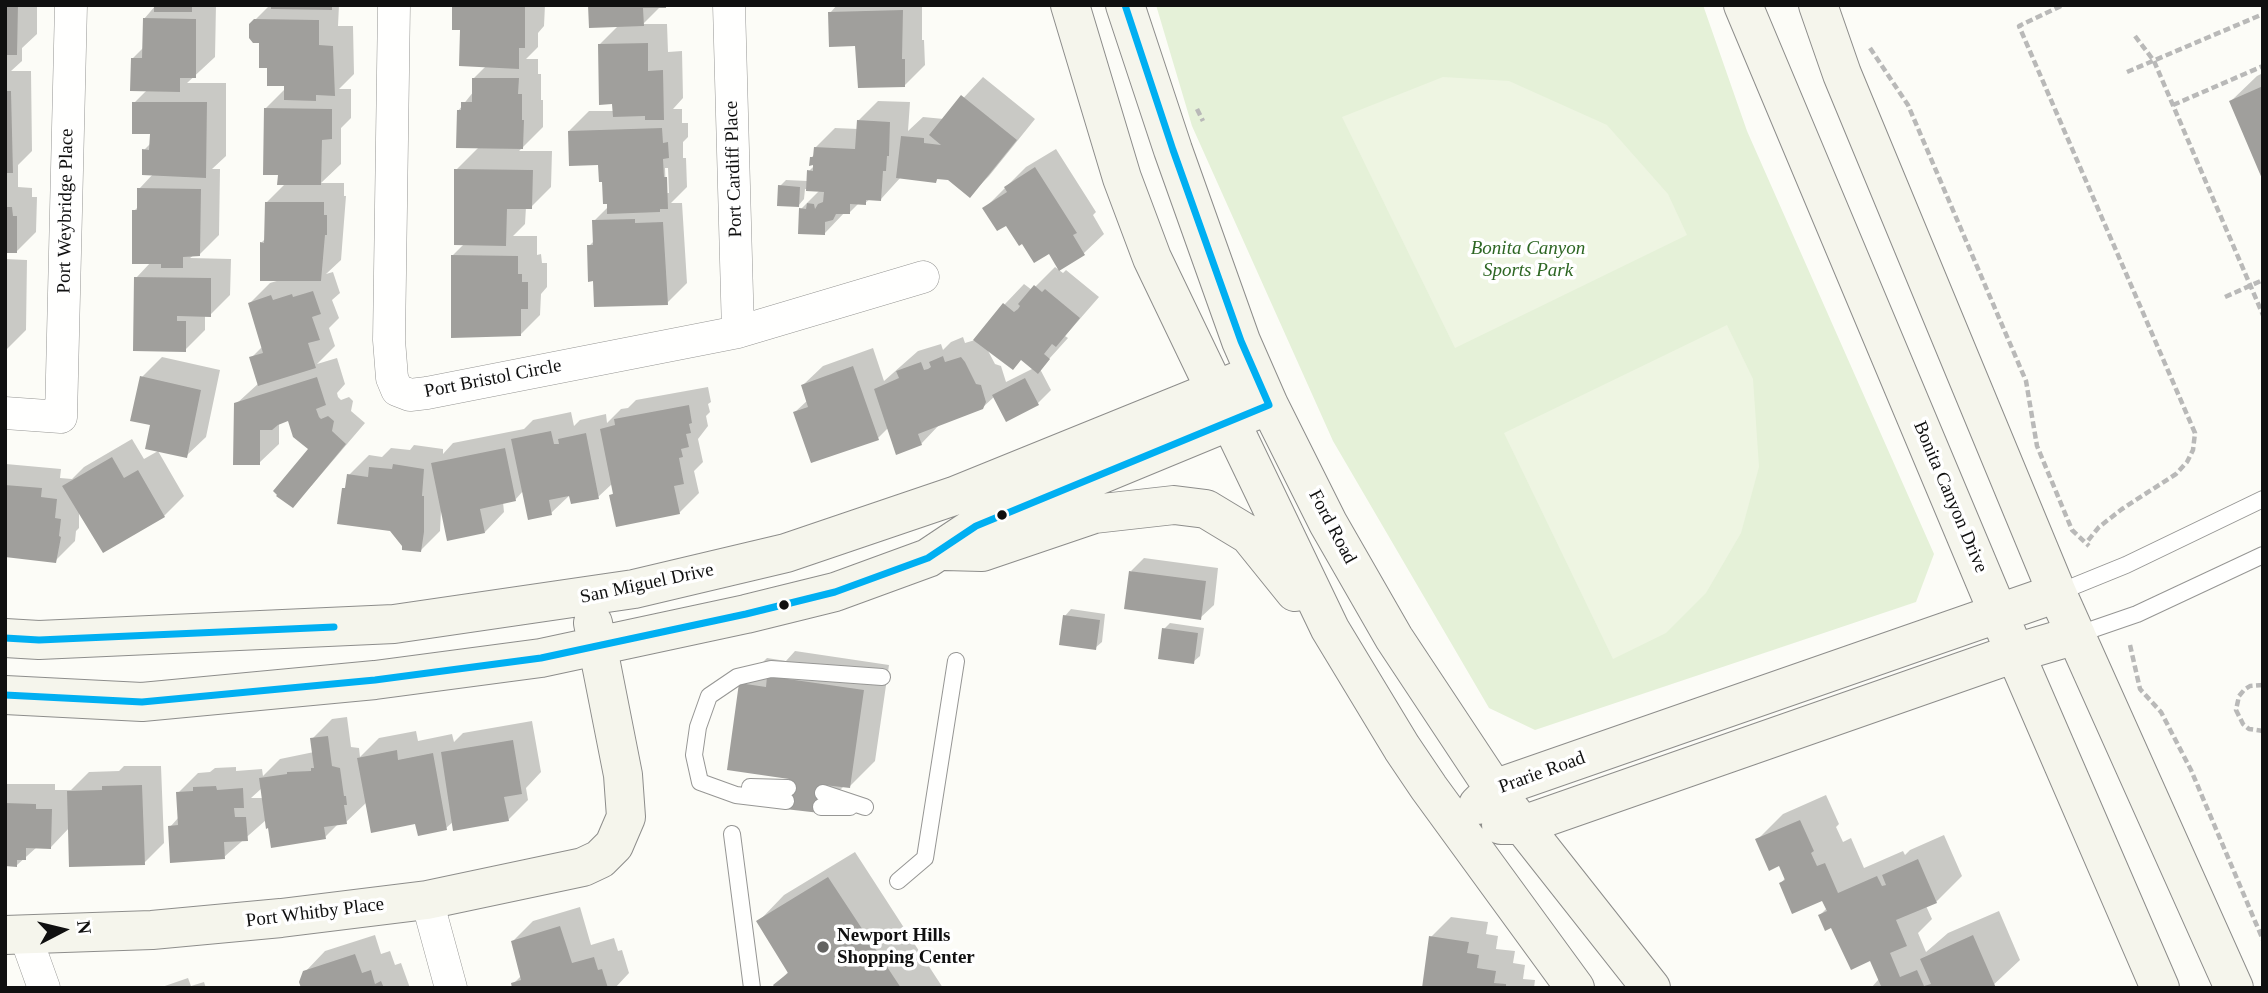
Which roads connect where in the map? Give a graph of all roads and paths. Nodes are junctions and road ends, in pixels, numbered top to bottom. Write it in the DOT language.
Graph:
graph roads {
  1 [pos="71,5"];
  2 [pos="394,5"];
  3 [pos="729,5"];
  4 [pos="1070,5"];
  5 [pos="1125,5"];
  6 [pos="1743,5"];
  7 [pos="1818,5"];
  8 [pos="2061,6"];
  9 [pos="2263,14"];
  10 [pos="2135,36"];
  11 [pos="1869,46"];
  12 [pos="2154,61"];
  13 [pos="2263,66"];
  14 [pos="2127,72"];
  15 [pos="2173,105"];
  16 [pos="923,277"];
  17 [pos="2263,280"];
  18 [pos="2250,286"];
  19 [pos="2225,297"];
  20 [pos="2263,315"];
  21 [pos="738,332"];
  22 [pos="1262,389"];
  23 [pos="1222,406"];
  24 [pos="5,413"];
  25 [pos="2263,499"];
  26 [pos="939,551"];
  27 [pos="2263,555"];
  28 [pos="2057,593"];
  29 [pos="588,597"];
  30 [pos="1998,612"];
  31 [pos="1330,629"];
  32 [pos="2076,635"];
  33 [pos="5,638"];
  34 [pos="2130,645"];
  35 [pos="597,647"];
  36 [pos="2015,653"];
  37 [pos="956,661"];
  38 [pos="882,677"];
  39 [pos="2263,685"];
  40 [pos="5,695"];
  41 [pos="2263,731"];
  42 [pos="1494,789"];
  43 [pos="787,795"];
  44 [pos="822,800"];
  45 [pos="865,807"];
  46 [pos="1456,825"];
  47 [pos="1523,825"];
  48 [pos="732,834"];
  49 [pos="898,881"];
  50 [pos="427,900"];
  51 [pos="15,935"];
  52 [pos="2263,940"];
  53 [pos="44,988"];
  54 [pos="451,988"];
  55 [pos="752,988"];
  56 [pos="1575,988"];
  57 [pos="1651,988"];
  58 [pos="2160,988"];
  59 [pos="2234,988"];
  1 -- 24 [label="street, Port Weybridge Place"];
  2 -- 21 [label="street, Port Bristol Circle"];
  3 -- 21 [label="street, Port Cardiff Place"];
  4 -- 23 [label="main road"];
  5 -- 22 [label="main road, Ford Road"];
  6 -- 30 [label="main road, Bonita Canyon Drive"];
  7 -- 28 [label="main road"];
  8 -- 11 [label="path"];
  9 -- 12 [label="path"];
  10 -- 12 [label="path"];
  12 -- 14 [label="path"];
  12 -- 15 [label="path"];
  13 -- 15 [label="path"];
  15 -- 18 [label="path"];
  16 -- 21 [label="street, Port Bristol Circle"];
  17 -- 18 [label="path"];
  18 -- 19 [label="path"];
  18 -- 20 [label="path"];
  22 -- 23 [label="main road, San Miguel Drive"];
  22 -- 42 [label="main road, Ford Road"];
  23 -- 26 [label="main road, San Miguel Drive"];
  23 -- 29 [label="main road, San Miguel Drive"];
  23 -- 31 [label="main road"];
  25 -- 28 [label="lane"];
  26 -- 31 [label="main road"];
  26 -- 35 [label="main road, San Miguel Drive"];
  27 -- 32 [label="lane"];
  28 -- 30 [label="main road, Prarie Road"];
  28 -- 32 [label="main road"];
  29 -- 33 [label="main road, San Miguel Drive"];
  29 -- 35 [label="main road"];
  30 -- 36 [label="main road, Bonita Canyon Drive"];
  30 -- 42 [label="main road, Prarie Road"];
  31 -- 46 [label="main road"];
  32 -- 36 [label="main road, Prarie Road"];
  32 -- 59 [label="main road"];
  34 -- 52 [label="path"];
  35 -- 40 [label="main road, San Miguel Drive"];
  35 -- 50 [label="main road, Port Whitby Place"];
  36 -- 47 [label="main road, Prarie Road"];
  36 -- 58 [label="main road, Bonita Canyon Drive"];
  37 -- 49 [label="lane"];
  38 -- 43 [label="lane"];
  39 -- 41 [label="path"];
  42 -- 46 [label="main road, Prarie Road"];
  42 -- 47 [label="main road, Ford Road"];
  44 -- 45 [label="lane"];
  46 -- 47 [label="main road, Prarie Road"];
  46 -- 56 [label="main road"];
  47 -- 57 [label="main road, Ford Road"];
  48 -- 55 [label="lane"];
  50 -- 51 [label="main road, Port Whitby Place"];
  50 -- 54 [label="street"];
  51 -- 53 [label="street"];
}
